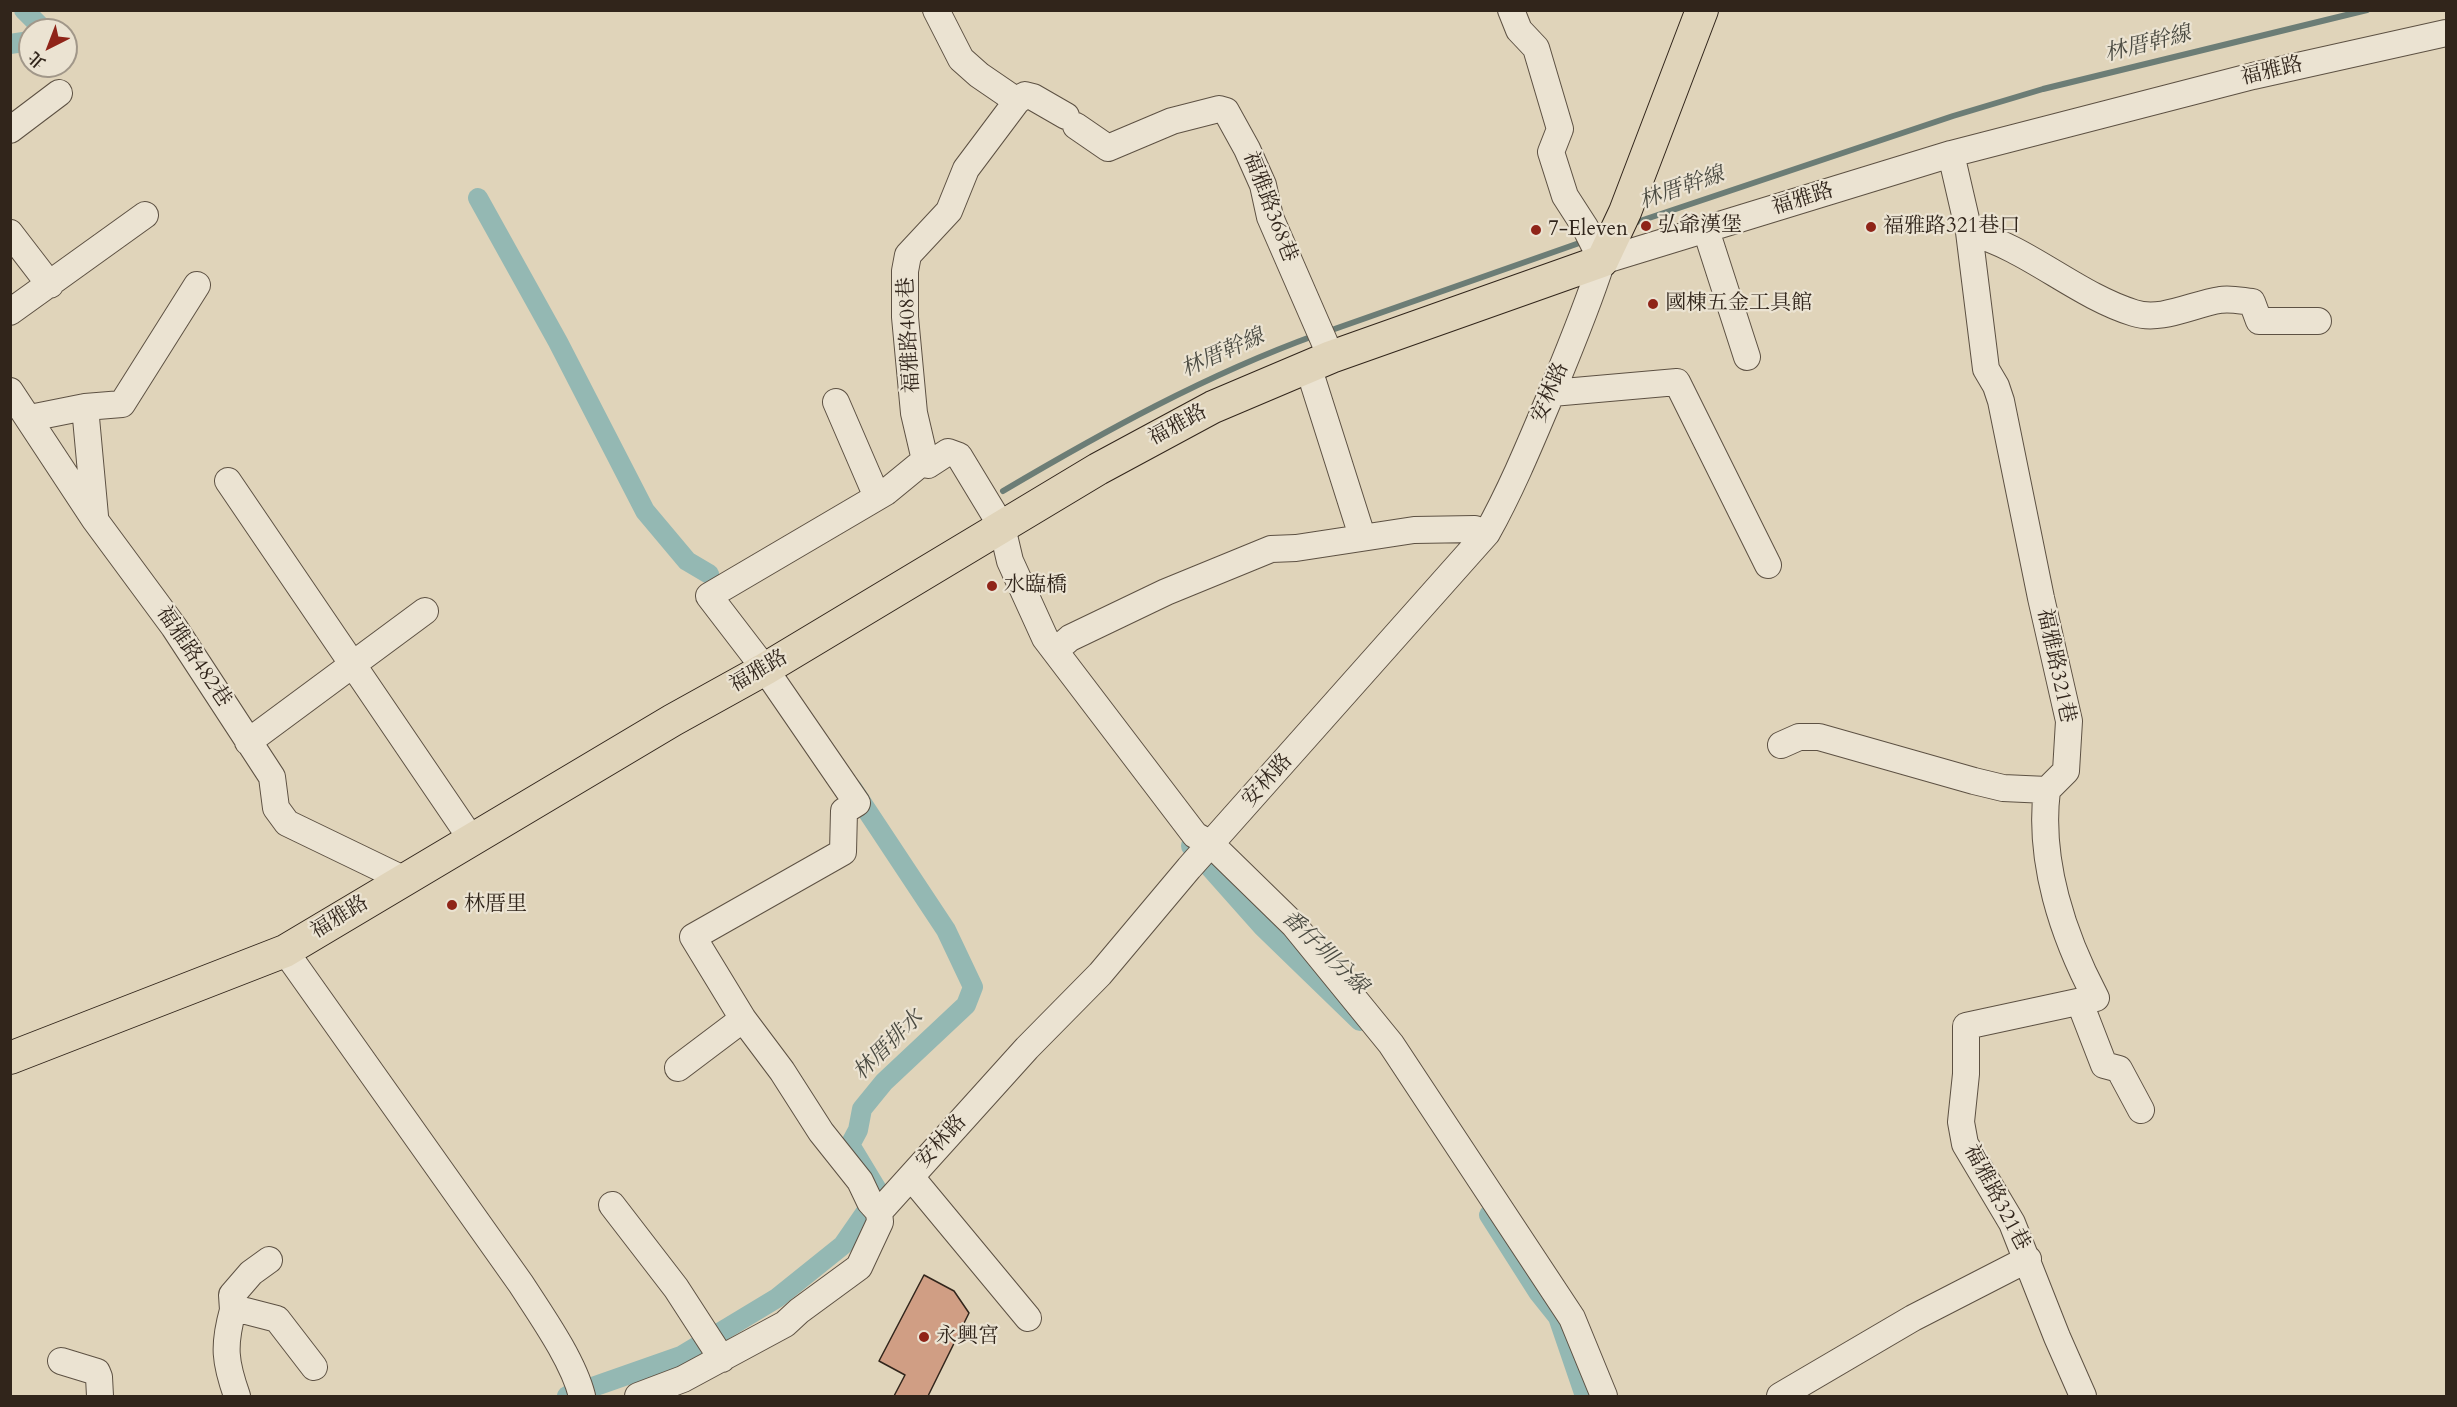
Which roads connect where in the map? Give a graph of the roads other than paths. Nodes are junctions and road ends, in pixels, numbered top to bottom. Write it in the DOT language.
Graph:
graph roads {
  1 [pos="936,10"];
  2 [pos="1511,10"];
  3 [pos="1702,10"];
  4 [pos="2446,33"];
  5 [pos="59,93"];
  6 [pos="1017,101"];
  7 [pos="10,130"];
  8 [pos="1951,154"];
  9 [pos="145,216"];
  10 [pos="1706,230"];
  11 [pos="1969,232"];
  12 [pos="10,233"];
  13 [pos="1598,245"];
  14 [pos="50,285"];
  15 [pos="197,285"];
  16 [pos="10,312"];
  17 [pos="2318,321"];
  18 [pos="1322,356"];
  19 [pos="1747,357"];
  20 [pos="10,391"];
  21 [pos="1552,393"];
  22 [pos="836,402"];
  23 [pos="85,408"];
  24 [pos="30,418"];
  25 [pos="925,460"];
  26 [pos="228,481"];
  27 [pos="877,497"];
  28 [pos="95,520"];
  29 [pos="1002,527"];
  30 [pos="1487,533"];
  31 [pos="1362,536"];
  32 [pos="1768,565"];
  33 [pos="425,611"];
  34 [pos="1055,651"];
  35 [pos="353,663"];
  36 [pos="765,669"];
  37 [pos="248,742"];
  38 [pos="1781,746"];
  39 [pos="2047,790"];
  40 [pos="471,840"];
  41 [pos="1209,847"];
  42 [pos="403,879"];
  43 [pos="285,951"];
  44 [pos="2080,1003"];
  45 [pos="743,1019"];
  46 [pos="10,1059"];
  47 [pos="678,1068"];
  48 [pos="2141,1110"];
  49 [pos="910,1178"];
  50 [pos="612,1205"];
  51 [pos="879,1212"];
  52 [pos="2028,1259"];
  53 [pos="269,1260"];
  54 [pos="233,1310"];
  55 [pos="1028,1318"];
  56 [pos="722,1359"];
  57 [pos="62,1361"];
  58 [pos="314,1367"];
  59 [pos="688,1388"];
  60 [pos="100,1396"];
  61 [pos="237,1396"];
  62 [pos="582,1396"];
  63 [pos="638,1396"];
  64 [pos="1604,1396"];
  65 [pos="1780,1396"];
  66 [pos="2083,1396"];
  1 -- 6 [label="street"];
  2 -- 13 [label="street"];
  3 -- 13 [label="main road, 安林路"];
  4 -- 8 [label="street, 福雅路"];
  5 -- 7 [label="street"];
  6 -- 18 [label="street, 福雅路368巷"];
  6 -- 25 [label="street, 福雅路408巷"];
  8 -- 10 [label="street, 福雅路"];
  8 -- 11 [label="street, 福雅路321巷"];
  9 -- 14 [label="street"];
  10 -- 13 [label="street, 福雅路"];
  10 -- 19 [label="street"];
  11 -- 17 [label="street"];
  11 -- 39 [label="street, 福雅路321巷"];
  12 -- 14 [label="street"];
  13 -- 18 [label="main road, 福雅路"];
  13 -- 21 [label="street, 安林路"];
  14 -- 16 [label="street"];
  15 -- 23 [label="street"];
  18 -- 29 [label="main road, 福雅路"];
  18 -- 31 [label="street, 福雅路368巷"];
  20 -- 24 [label="street, 福雅路482巷"];
  21 -- 30 [label="street, 安林路"];
  21 -- 32 [label="street"];
  22 -- 27 [label="street"];
  23 -- 24 [label="street"];
  23 -- 28 [label="street"];
  24 -- 28 [label="street, 福雅路482巷"];
  25 -- 27 [label="street"];
  25 -- 29 [label="street"];
  26 -- 35 [label="street"];
  27 -- 36 [label="street"];
  28 -- 37 [label="street, 福雅路482巷"];
  29 -- 34 [label="street"];
  29 -- 36 [label="main road, 福雅路"];
  30 -- 31 [label="street"];
  30 -- 41 [label="street, 安林路"];
  31 -- 34 [label="street"];
  33 -- 35 [label="street"];
  34 -- 41 [label="street"];
  35 -- 37 [label="street"];
  35 -- 40 [label="street"];
  36 -- 40 [label="main road, 福雅路"];
  36 -- 45 [label="street"];
  37 -- 42 [label="street, 福雅路482巷"];
  38 -- 39 [label="street"];
  39 -- 44 [label="street"];
  40 -- 42 [label="main road, 福雅路"];
  41 -- 49 [label="street, 安林路"];
  41 -- 64 [label="street"];
  42 -- 43 [label="main road, 福雅路"];
  43 -- 46 [label="main road, 福雅路"];
  43 -- 62 [label="street"];
  44 -- 48 [label="street"];
  44 -- 52 [label="street, 福雅路321巷"];
  45 -- 47 [label="street"];
  45 -- 51 [label="street"];
  49 -- 51 [label="street, 安林路"];
  49 -- 55 [label="street"];
  50 -- 56 [label="street"];
  51 -- 56 [label="street, 安林路"];
  52 -- 65 [label="street"];
  52 -- 66 [label="street, 福雅路321巷"];
  53 -- 54 [label="street"];
  54 -- 58 [label="street"];
  54 -- 61 [label="street"];
  56 -- 59 [label="street, 安林路"];
  57 -- 60 [label="street"];
  59 -- 63 [label="street, 安林路"];
}
